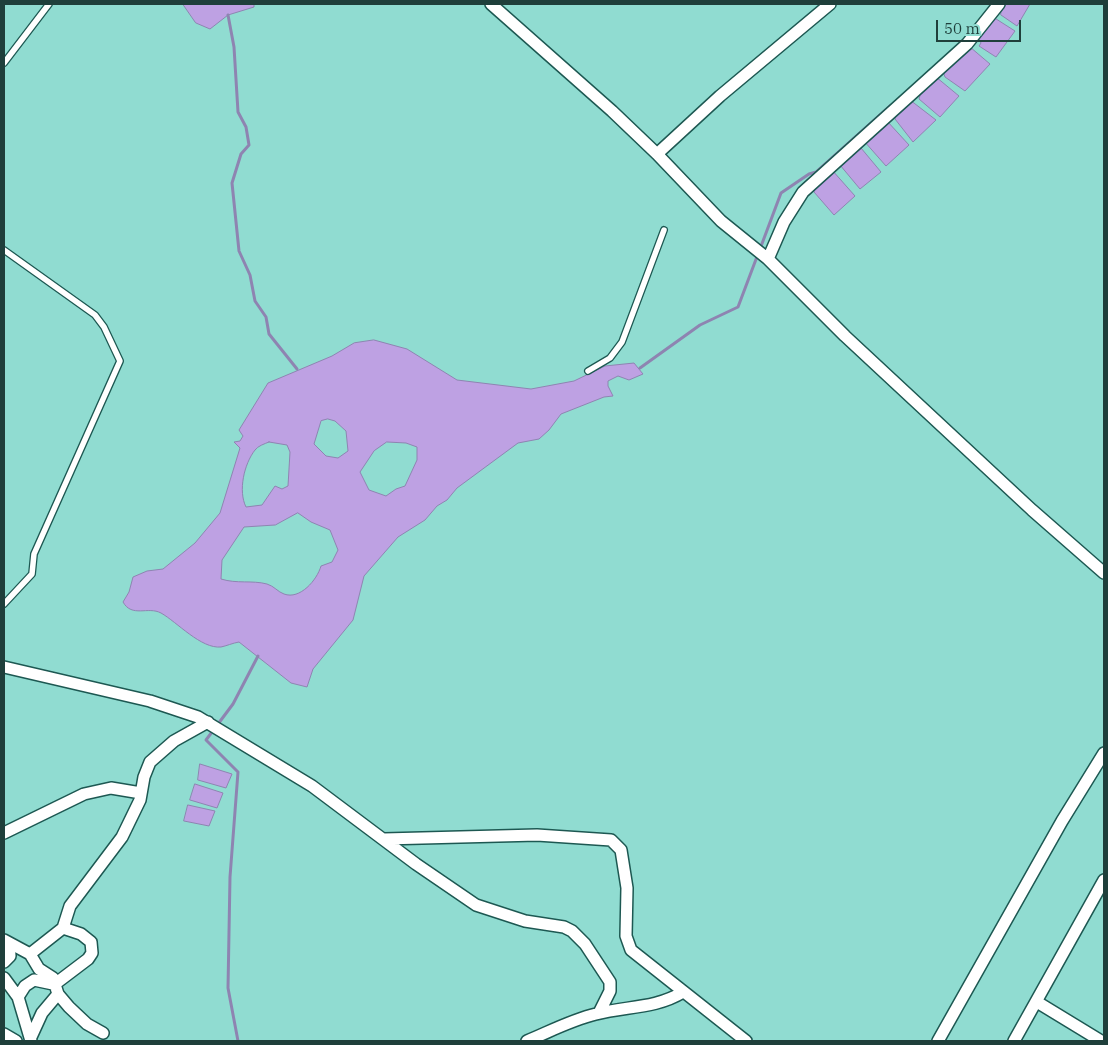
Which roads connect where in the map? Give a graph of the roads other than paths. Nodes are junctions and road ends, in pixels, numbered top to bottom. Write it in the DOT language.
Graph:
graph roads {
  1 [pos="49,4"];
  2 [pos="491,4"];
  3 [pos="830,4"];
  4 [pos="999,4"];
  5 [pos="4,63"];
  6 [pos="657,154"];
  7 [pos="664,230"];
  8 [pos="4,250"];
  9 [pos="768,259"];
  10 [pos="588,371"];
  11 [pos="1104,573"];
  12 [pos="4,604"];
  13 [pos="4,667"];
  14 [pos="208,722"];
  15 [pos="1104,753"];
  16 [pos="141,793"];
  17 [pos="4,833"];
  18 [pos="384,839"];
  19 [pos="1104,880"];
  20 [pos="1101,895"];
  21 [pos="64,928"];
  22 [pos="7,942"];
  23 [pos="30,954"];
  24 [pos="4,962"];
  25 [pos="4,978"];
  26 [pos="56,989"];
  27 [pos="683,992"];
  28 [pos="18,998"];
  29 [pos="1037,1002"];
  30 [pos="599,1013"];
  31 [pos="104,1033"];
  32 [pos="4,1034"];
  33 [pos="31,1039"];
  34 [pos="16,1041"];
  35 [pos="527,1041"];
  36 [pos="746,1041"];
  37 [pos="938,1041"];
  38 [pos="1014,1041"];
  39 [pos="1101,1041"];
  1 -- 5 [label="lane"];
  2 -- 6 [label="street"];
  3 -- 6 [label="street"];
  4 -- 9 [label="street"];
  6 -- 9 [label="street"];
  7 -- 10 [label="lane"];
  8 -- 12 [label="lane"];
  9 -- 11 [label="street"];
  13 -- 14 [label="street"];
  14 -- 16 [label="street"];
  14 -- 18 [label="street"];
  15 -- 37 [label="street"];
  16 -- 17 [label="street"];
  16 -- 21 [label="street"];
  18 -- 27 [label="street"];
  18 -- 30 [label="street"];
  19 -- 20 [label="street"];
  20 -- 29 [label="street"];
  21 -- 23 [label="street"];
  21 -- 26 [label="street"];
  22 -- 23 [label="street"];
  22 -- 24 [label="street"];
  23 -- 26 [label="street"];
  25 -- 28 [label="street"];
  26 -- 28 [label="street"];
  26 -- 31 [label="street"];
  26 -- 33 [label="street"];
  27 -- 30 [label="street"];
  27 -- 36 [label="street"];
  28 -- 33 [label="street"];
  29 -- 38 [label="street"];
  29 -- 39 [label="street"];
  30 -- 35 [label="street"];
  32 -- 34 [label="street"];
}
